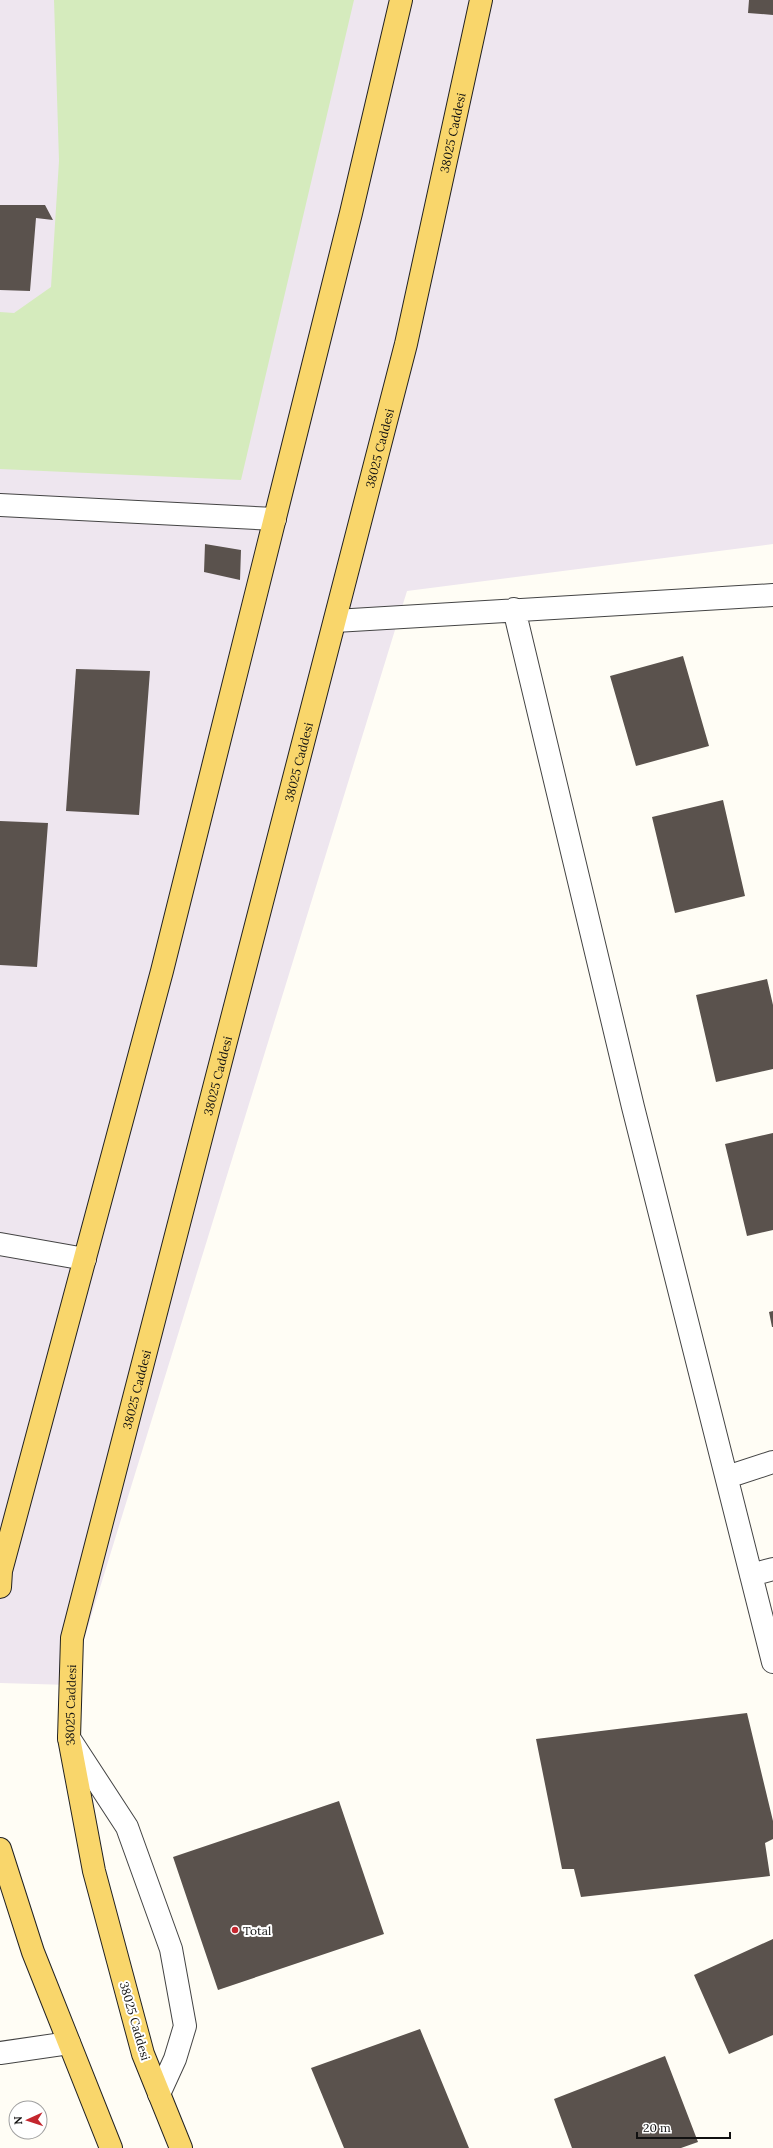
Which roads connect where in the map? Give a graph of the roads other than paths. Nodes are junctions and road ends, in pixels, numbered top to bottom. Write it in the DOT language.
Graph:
graph roads {
  1 [pos="401,0"];
  2 [pos="481,0"];
  3 [pos="0,505"];
  4 [pos="275,519"];
  5 [pos="773,595"];
  6 [pos="514,609"];
  7 [pos="335,621"];
  8 [pos="0,1244"];
  9 [pos="85,1259"];
  10 [pos="773,1462"];
  11 [pos="727,1477"];
  12 [pos="773,1569"];
  13 [pos="751,1575"];
  14 [pos="0,1587"];
  15 [pos="773,1662"];
  16 [pos="69,1738"];
  17 [pos="0,1849"];
  18 [pos="69,2043"];
  19 [pos="0,2053"];
  20 [pos="159,2094"];
  21 [pos="111,2148"];
  22 [pos="181,2148"];
  1 -- 4 [label="main road"];
  2 -- 7 [label="main road, 38025 Caddesi"];
  3 -- 4 [label="street"];
  4 -- 9 [label="main road"];
  5 -- 6 [label="street"];
  6 -- 7 [label="street"];
  6 -- 11 [label="street"];
  7 -- 16 [label="main road, 38025 Caddesi"];
  8 -- 9 [label="street"];
  9 -- 14 [label="main road"];
  10 -- 11 [label="street"];
  11 -- 13 [label="street"];
  12 -- 13 [label="street"];
  13 -- 15 [label="street"];
  16 -- 20 [label="main road, 38025 Caddesi"];
  16 -- 20 [label="street"];
  17 -- 18 [label="main road"];
  18 -- 19 [label="street"];
  18 -- 21 [label="main road"];
  20 -- 22 [label="main road, 38025 Caddesi"];
}
